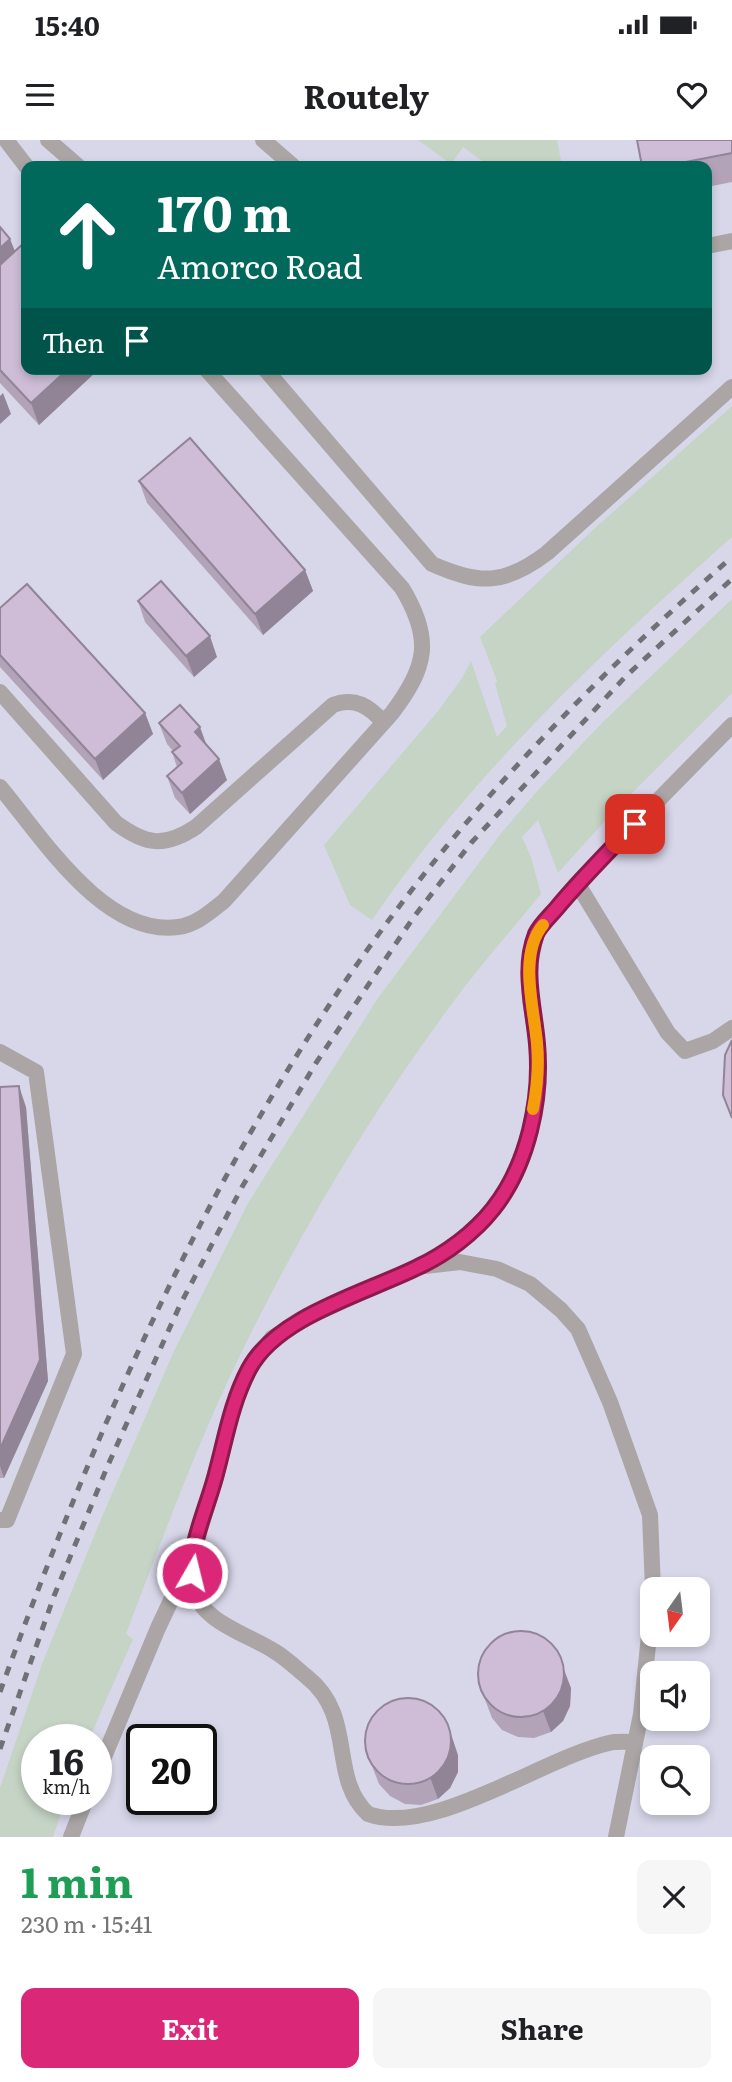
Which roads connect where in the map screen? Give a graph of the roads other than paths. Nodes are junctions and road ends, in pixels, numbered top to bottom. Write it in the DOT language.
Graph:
graph roads {
  1 [pos="6,140"];
  2 [pos="48,140"];
  3 [pos="263,140"];
  4 [pos="22,161"];
  5 [pos="72,161"];
  6 [pos="287,161"];
  7 [pos="732,241"];
  8 [pos="712,245"];
  9 [pos="211,375"];
  10 [pos="270,375"];
  11 [pos="732,387"];
  12 [pos="0,692"];
  13 [pos="383,723"];
  14 [pos="732,725"];
  15 [pos="0,787"];
  16 [pos="578,883"];
  17 [pos="732,1028"];
  18 [pos="0,1052"];
  19 [pos="421,1266"];
  20 [pos="0,1520"];
  21 [pos="192,1556"];
  22 [pos="653,1577"];
  23 [pos="648,1647"];
  24 [pos="112,1738"];
  25 [pos="635,1742"];
  26 [pos="80,1815"];
  27 [pos="71,1837"];
  28 [pos="616,1837"];
  1 -- 4 [label="lane"];
  2 -- 5 [label="lane"];
  3 -- 6 [label="lane"];
  7 -- 8 [label="lane"];
  9 -- 13 [label="lane"];
  10 -- 11 [label="lane"];
  12 -- 13 [label="lane"];
  13 -- 15 [label="lane"];
  14 -- 16 [label="lane"];
  16 -- 17 [label="lane"];
  16 -- 19 [label="lane"];
  18 -- 20 [label="lane"];
  19 -- 21 [label="lane"];
  19 -- 22 [label="lane"];
  21 -- 24 [label="lane"];
  21 -- 25 [label="lane"];
  23 -- 25 [label="lane"];
  25 -- 28 [label="lane"];
  26 -- 27 [label="lane"];
}
